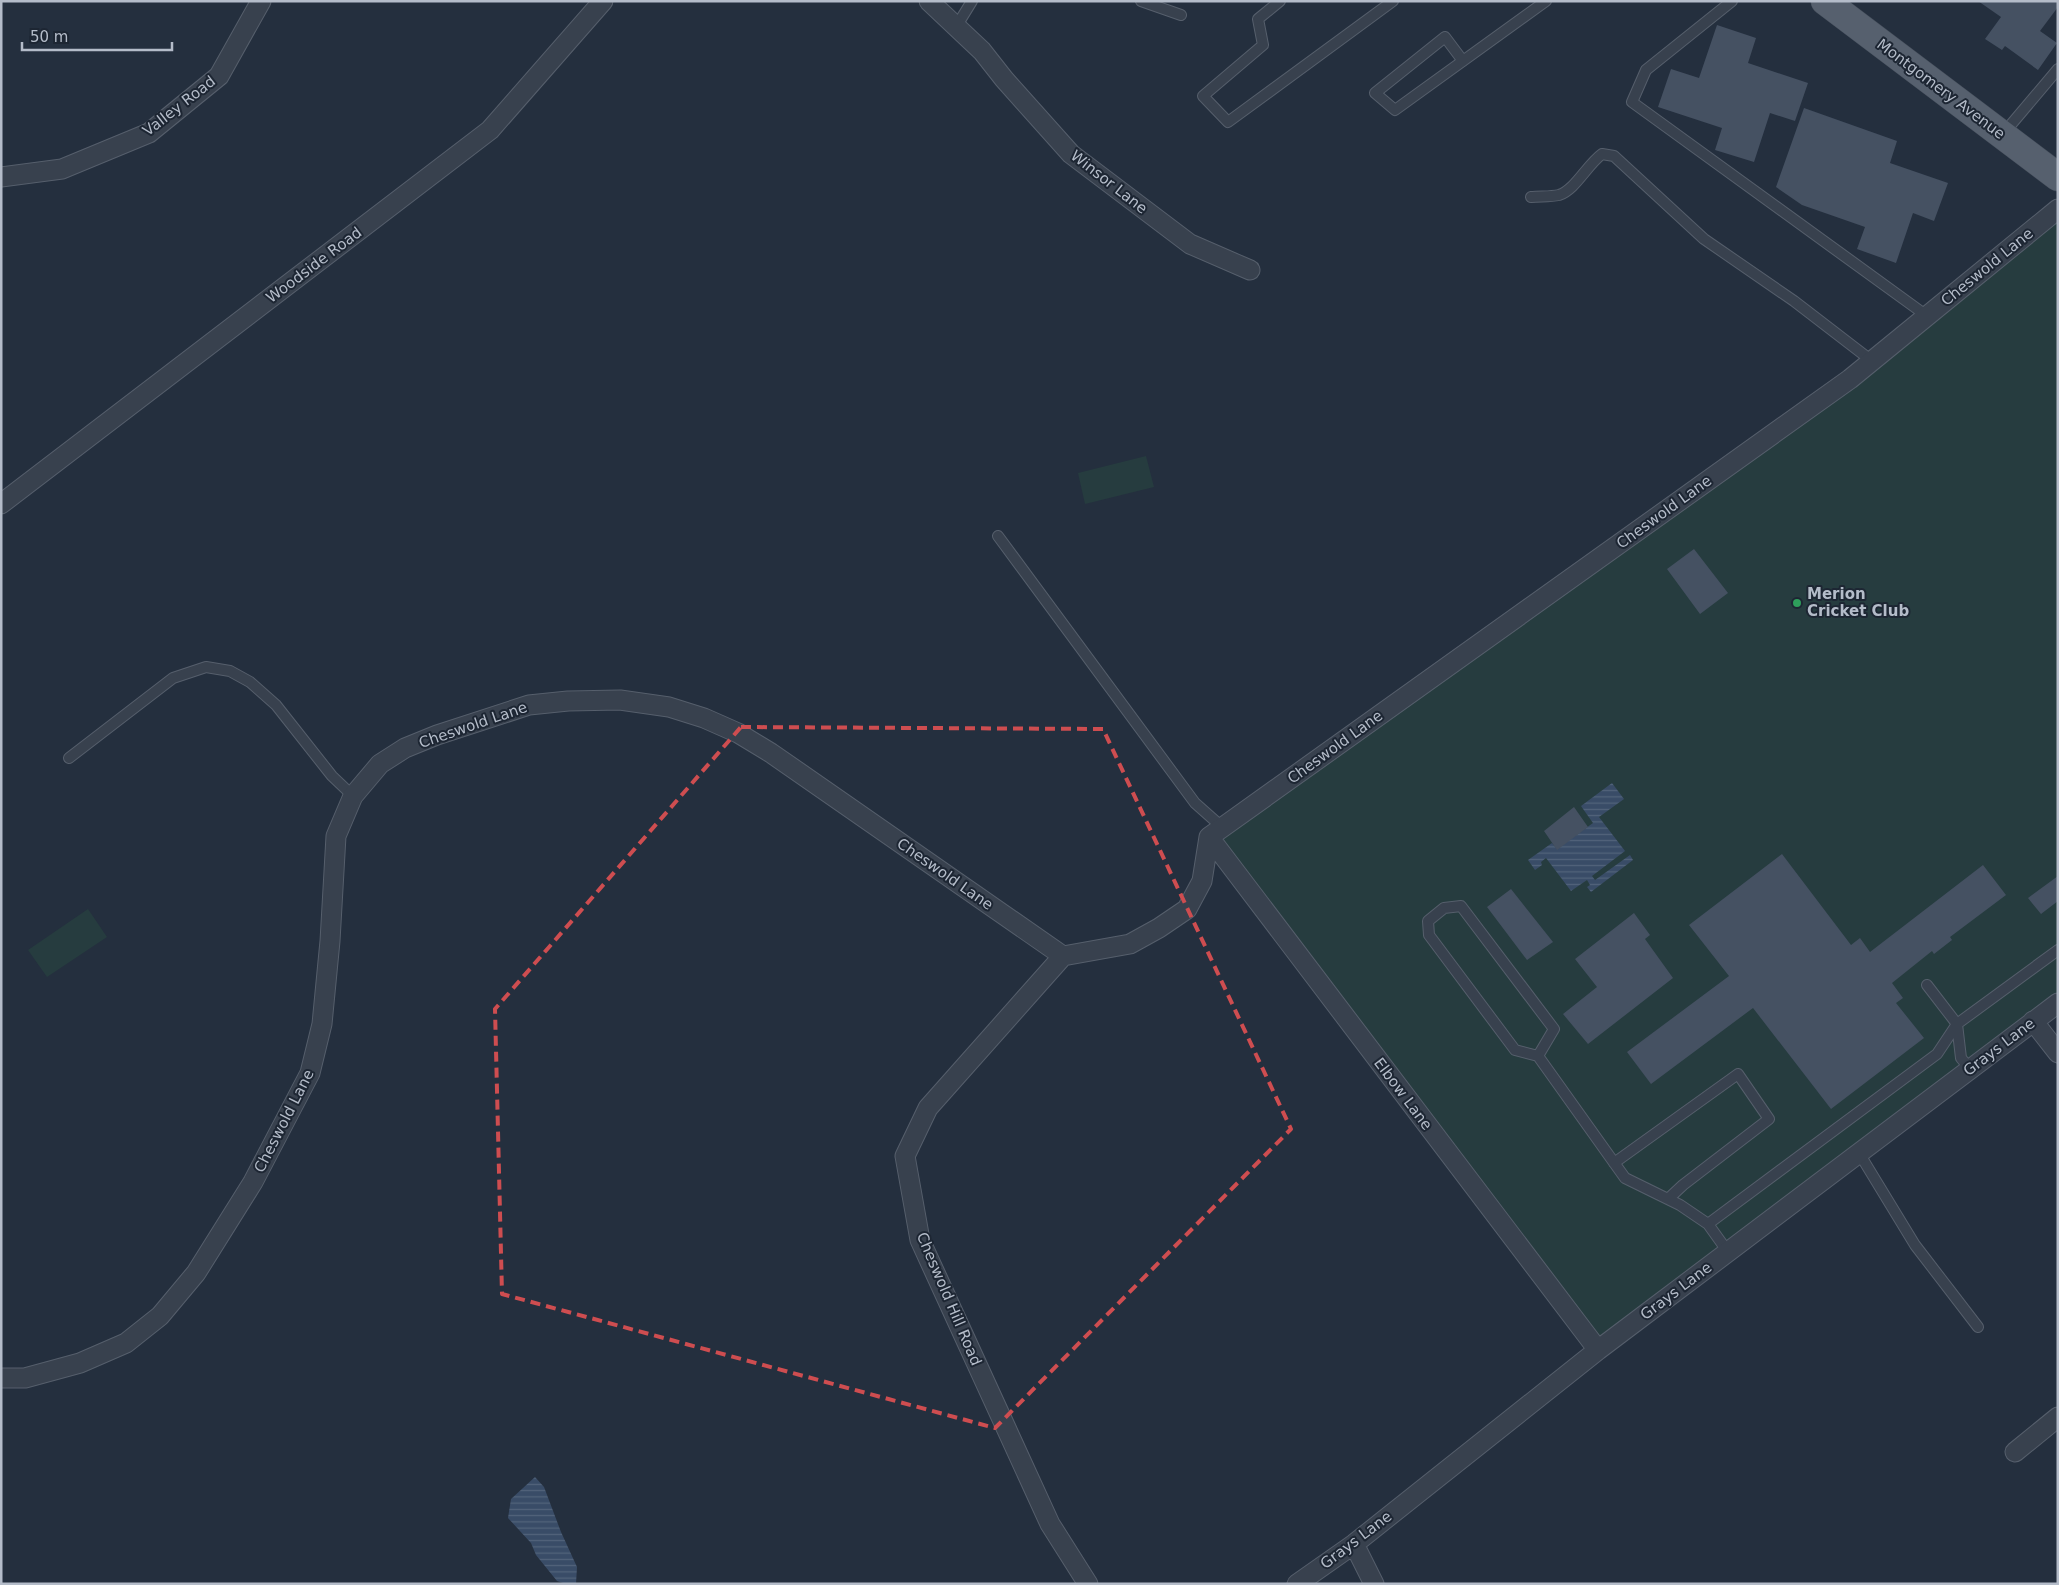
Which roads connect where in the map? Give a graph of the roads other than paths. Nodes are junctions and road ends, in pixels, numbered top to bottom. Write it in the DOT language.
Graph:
graph roads {
  1 [pos="260,1"];
  2 [pos="603,1"];
  3 [pos="929,1"];
  4 [pos="972,1"];
  5 [pos="1141,1"];
  6 [pos="1280,1"];
  7 [pos="1393,1"];
  8 [pos="1546,1"];
  9 [pos="1732,1"];
  10 [pos="1838,8"];
  11 [pos="1181,15"];
  12 [pos="956,27"];
  13 [pos="1463,60"];
  14 [pos="2058,68"];
  15 [pos="2002,135"];
  16 [pos="1,177"];
  17 [pos="2058,177"];
  18 [pos="1531,197"];
  19 [pos="2058,209"];
  20 [pos="1250,270"];
  21 [pos="1927,316"];
  22 [pos="1872,362"];
  23 [pos="1,504"];
  24 [pos="998,536"];
  25 [pos="69,758"];
  26 [pos="353,796"];
  27 [pos="1215,832"];
  28 [pos="2058,950"];
  29 [pos="1063,956"];
  30 [pos="1927,985"];
  31 [pos="2058,1003"];
  32 [pos="2033,1022"];
  33 [pos="1957,1024"];
  34 [pos="2058,1053"];
  35 [pos="1538,1056"];
  36 [pos="1970,1069"];
  37 [pos="1858,1154"];
  38 [pos="1614,1164"];
  39 [pos="1668,1199"];
  40 [pos="1708,1224"];
  41 [pos="1728,1252"];
  42 [pos="1978,1327"];
  43 [pos="1598,1350"];
  44 [pos="1,1378"];
  45 [pos="2058,1417"];
  46 [pos="2015,1452"];
  47 [pos="1354,1544"];
  48 [pos="1088,1584"];
  49 [pos="1296,1584"];
  50 [pos="1374,1584"];
  1 -- 16 [label="street, Valley Road"];
  2 -- 23 [label="street, Woodside Road"];
  3 -- 12 [label="street, Winsor Lane"];
  4 -- 12 [label="lane"];
  5 -- 11 [label="lane"];
  6 -- 7 [label="lane"];
  8 -- 13 [label="lane"];
  9 -- 21 [label="lane"];
  10 -- 15 [label="main road, Montgomery Avenue"];
  12 -- 20 [label="street, Winsor Lane"];
  13 -- 13 [label="lane"];
  14 -- 15 [label="lane"];
  15 -- 17 [label="main road, Montgomery Avenue"];
  18 -- 22 [label="lane"];
  19 -- 21 [label="street, Cheswold Lane"];
  21 -- 22 [label="street, Cheswold Lane"];
  22 -- 27 [label="street, Cheswold Lane"];
  24 -- 27 [label="lane"];
  25 -- 26 [label="lane"];
  26 -- 29 [label="street, Cheswold Lane"];
  26 -- 44 [label="street, Cheswold Lane"];
  27 -- 29 [label="street"];
  27 -- 43 [label="street, Elbow Lane"];
  28 -- 33 [label="lane"];
  29 -- 48 [label="street, Cheswold Hill Road"];
  30 -- 33 [label="lane"];
  31 -- 32 [label="street, Grays Lane"];
  32 -- 34 [label="street"];
  32 -- 36 [label="street, Grays Lane"];
  33 -- 36 [label="lane"];
  33 -- 40 [label="lane"];
  35 -- 35 [label="lane"];
  35 -- 38 [label="lane"];
  36 -- 37 [label="street, Grays Lane"];
  37 -- 41 [label="street, Grays Lane"];
  37 -- 42 [label="lane"];
  38 -- 39 [label="lane"];
  38 -- 39 [label="lane"];
  39 -- 40 [label="lane"];
  40 -- 41 [label="lane"];
  41 -- 43 [label="street, Grays Lane"];
  43 -- 47 [label="street, Grays Lane"];
  45 -- 46 [label="street"];
  47 -- 49 [label="street, Grays Lane"];
  47 -- 50 [label="street"];
}
